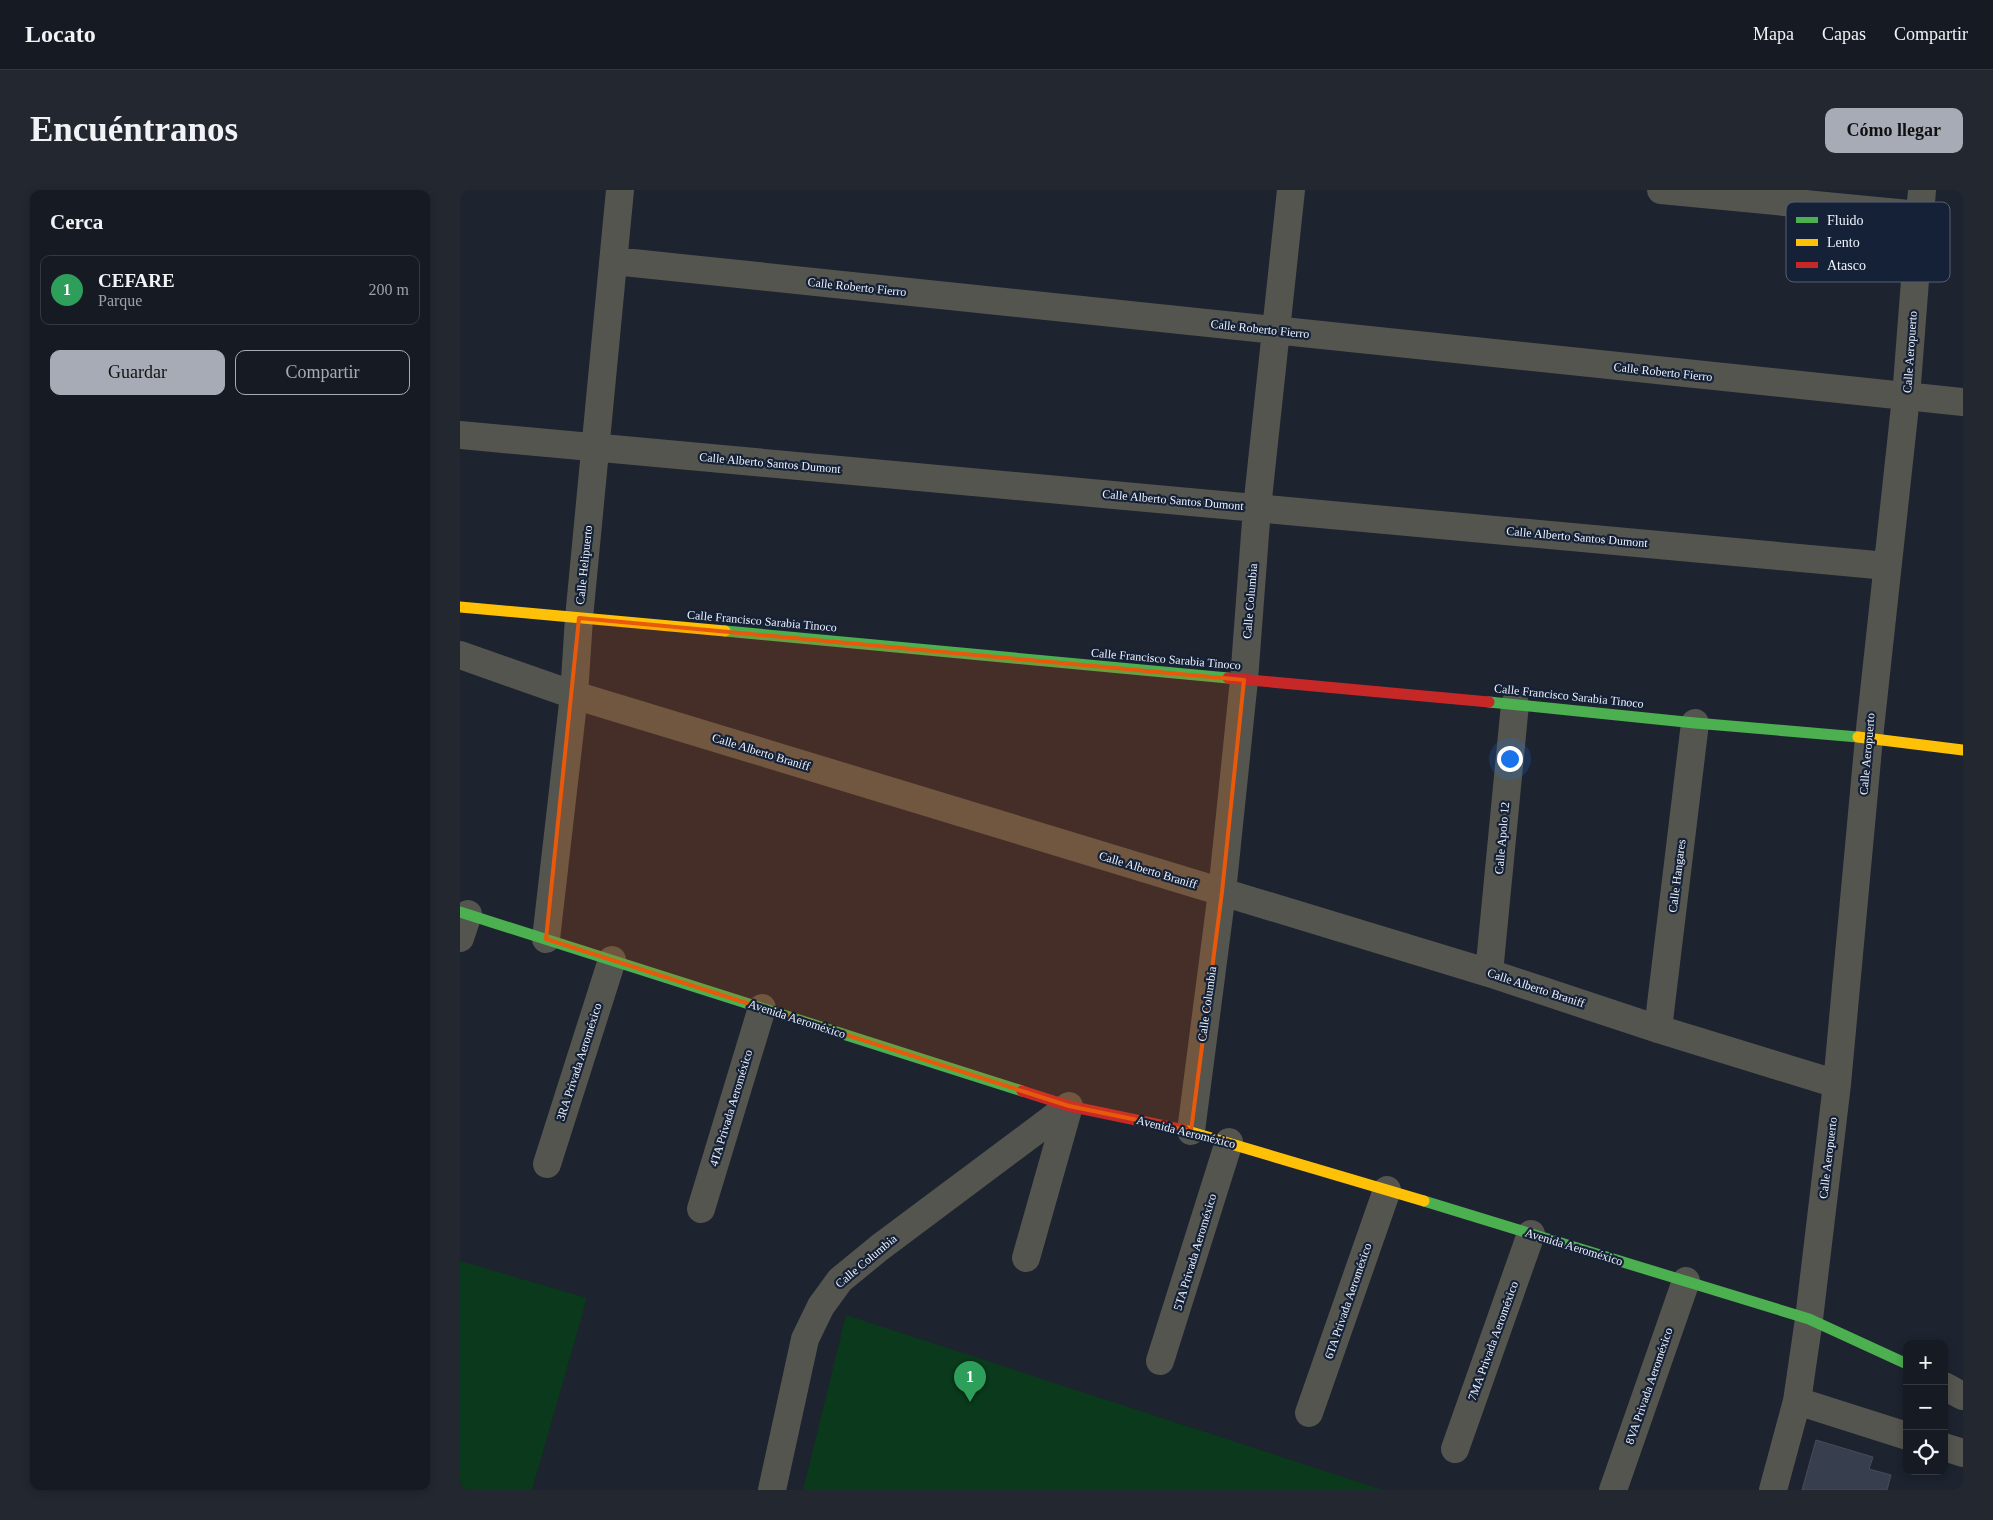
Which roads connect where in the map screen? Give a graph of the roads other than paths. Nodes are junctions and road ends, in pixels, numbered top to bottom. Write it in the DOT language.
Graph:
graph roads {
  1 [pos="620,190"];
  2 [pos="1291,190"];
  3 [pos="1661,190"];
  4 [pos="1921,202"];
  5 [pos="614,262"];
  6 [pos="1915,282"];
  7 [pos="1275,331"];
  8 [pos="1906,397"];
  9 [pos="1963,402"];
  10 [pos="460,435"];
  11 [pos="596,447"];
  12 [pos="1257,508"];
  13 [pos="1887,566"];
  14 [pos="460,608"];
  15 [pos="579,618"];
  16 [pos="460,655"];
  17 [pos="1244,680"];
  18 [pos="574,694"];
  19 [pos="1515,704"];
  20 [pos="1695,723"];
  21 [pos="1869,738"];
  22 [pos="1963,750"];
  23 [pos="1222,892"];
  24 [pos="463,922"];
  25 [pos="546,940"];
  26 [pos="612,960"];
  27 [pos="1489,973"];
  28 [pos="762,1008"];
  29 [pos="1658,1029"];
  30 [pos="1837,1084"];
  31 [pos="1069,1106"];
  32 [pos="1190,1131"];
  33 [pos="1229,1142"];
  34 [pos="547,1164"];
  35 [pos="1387,1190"];
  36 [pos="701,1208"];
  37 [pos="1531,1234"];
  38 [pos="1026,1258"];
  39 [pos="1686,1281"];
  40 [pos="1809,1319"];
  41 [pos="1160,1361"];
  42 [pos="1903,1362"];
  43 [pos="1948,1388"];
  44 [pos="1963,1396"];
  45 [pos="1797,1401"];
  46 [pos="1309,1413"];
  47 [pos="1903,1435"];
  48 [pos="1948,1448"];
  49 [pos="1455,1449"];
  50 [pos="1963,1453"];
  51 [pos="772,1490"];
  52 [pos="1613,1490"];
  53 [pos="1773,1490"];
  1 -- 5 [label="street, Calle Helipuerto"];
  2 -- 7 [label="street, Calle Columbia"];
  3 -- 4 [label="street"];
  5 -- 7 [label="street, Calle Roberto Fierro"];
  5 -- 11 [label="street, Calle Helipuerto"];
  6 -- 8 [label="street, Calle Aeropuerto"];
  7 -- 8 [label="street, Calle Roberto Fierro"];
  7 -- 12 [label="street, Calle Columbia"];
  8 -- 9 [label="street, Calle Roberto Fierro"];
  8 -- 13 [label="street, Calle Aeropuerto"];
  10 -- 11 [label="street, Calle Alberto Santos Dumont"];
  11 -- 12 [label="street, Calle Alberto Santos Dumont"];
  11 -- 15 [label="street, Calle Helipuerto"];
  12 -- 13 [label="street, Calle Alberto Santos Dumont"];
  12 -- 17 [label="street, Calle Columbia"];
  13 -- 21 [label="street, Calle Aeropuerto"];
  14 -- 15 [label="street, Calle Francisco Sarabia Tinoco"];
  15 -- 17 [label="street, Calle Francisco Sarabia Tinoco"];
  15 -- 18 [label="street, Calle Helipuerto"];
  16 -- 18 [label="street, Calle Alberto Braniff"];
  17 -- 19 [label="street, Calle Francisco Sarabia Tinoco"];
  17 -- 23 [label="street, Calle Columbia"];
  18 -- 23 [label="street, Calle Alberto Braniff"];
  18 -- 25 [label="street, Calle Helipuerto"];
  19 -- 20 [label="street, Calle Francisco Sarabia Tinoco"];
  19 -- 27 [label="street, Calle Apolo 12"];
  20 -- 21 [label="street, Calle Francisco Sarabia Tinoco"];
  20 -- 29 [label="street, Calle Hangares"];
  21 -- 22 [label="street, Calle Francisco Sarabia Tinoco"];
  21 -- 30 [label="street, Calle Aeropuerto"];
  23 -- 27 [label="street, Calle Alberto Braniff"];
  23 -- 32 [label="street, Calle Columbia"];
  24 -- 25 [label="street, Avenida Aeroméxico"];
  25 -- 26 [label="street, Avenida Aeroméxico"];
  26 -- 28 [label="street, Avenida Aeroméxico"];
  26 -- 34 [label="street, 3RA Privada Aeroméxico"];
  27 -- 29 [label="street, Calle Alberto Braniff"];
  28 -- 31 [label="street, Avenida Aeroméxico"];
  28 -- 36 [label="street, 4TA Privada Aeroméxico"];
  29 -- 30 [label="street, Calle Alberto Braniff"];
  30 -- 40 [label="street, Calle Aeropuerto"];
  31 -- 32 [label="street, Avenida Aeroméxico"];
  31 -- 38 [label="street"];
  31 -- 51 [label="street, Calle Columbia"];
  32 -- 33 [label="street, Avenida Aeroméxico"];
  33 -- 35 [label="street, Avenida Aeroméxico"];
  33 -- 41 [label="street, 5TA Privada Aeroméxico"];
  35 -- 37 [label="street, Avenida Aeroméxico"];
  35 -- 46 [label="street, 6TA Privada Aeroméxico"];
  37 -- 39 [label="street, Avenida Aeroméxico"];
  37 -- 49 [label="street, 7MA Privada Aeroméxico"];
  39 -- 40 [label="street, Avenida Aeroméxico"];
  39 -- 52 [label="street, 8VA Privada Aeroméxico"];
  40 -- 42 [label="street, Avenida Aeroméxico"];
  40 -- 45 [label="street, Calle Aeropuerto"];
  43 -- 44 [label="street"];
  45 -- 47 [label="street"];
  45 -- 53 [label="street, Calle Aeropuerto"];
  48 -- 50 [label="street"];
}
